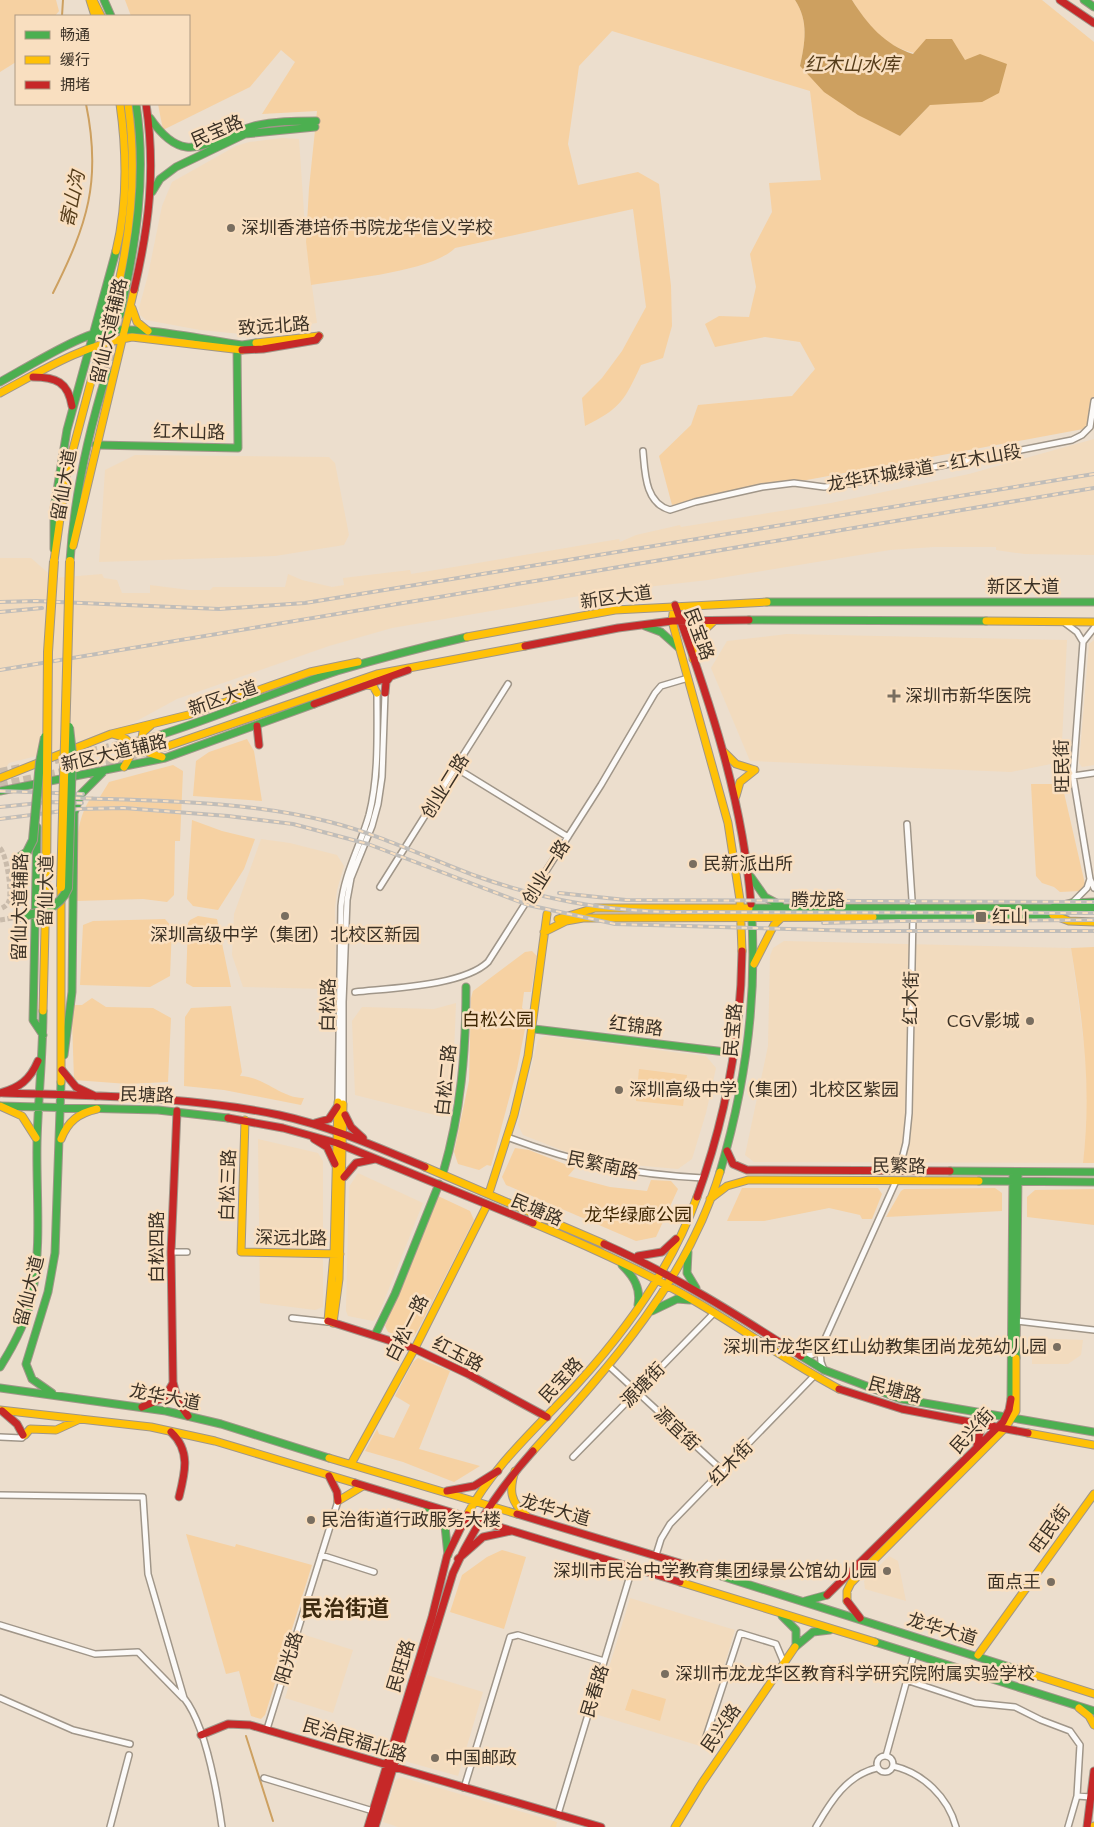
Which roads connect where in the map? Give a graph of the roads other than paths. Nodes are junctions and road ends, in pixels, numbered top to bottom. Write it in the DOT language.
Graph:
graph roads {
  1 [pos="92,0"];
  2 [pos="104,0"];
  3 [pos="1060,0"];
  4 [pos="1084,0"];
  5 [pos="1094,6"];
  6 [pos="112,14"];
  7 [pos="95,15"];
  8 [pos="100,15"];
  9 [pos="1094,25"];
  10 [pos="120,105"];
  11 [pos="128,105"];
  12 [pos="136,105"];
  13 [pos="146,105"];
  14 [pos="148,114"];
  15 [pos="150,200"];
  16 [pos="132,302"];
  17 [pos="112,311"];
  18 [pos="120,315"];
  19 [pos="151,332"];
  20 [pos="96,333"];
  21 [pos="124,334"];
  22 [pos="237,347"];
  23 [pos="91,348"];
  24 [pos="94,370"];
  25 [pos="107,372"];
  26 [pos="30,377"];
  27 [pos="0,382"];
  28 [pos="0,393"];
  29 [pos="1094,401"];
  30 [pos="73,410"];
  31 [pos="96,445"];
  32 [pos="643,451"];
  33 [pos="54,558"];
  34 [pos="70,561"];
  35 [pos="1094,602"];
  36 [pos="675,605"];
  37 [pos="677,621"];
  38 [pos="714,621"];
  39 [pos="1062,621"];
  40 [pos="1094,622"];
  41 [pos="638,625"];
  42 [pos="1094,628"];
  43 [pos="1083,642"];
  44 [pos="679,648"];
  45 [pos="378,658"];
  46 [pos="693,659"];
  47 [pos="430,663"];
  48 [pos="392,676"];
  49 [pos="688,678"];
  50 [pos="508,684"];
  51 [pos="367,685"];
  52 [pos="381,693"];
  53 [pos="66,697"];
  54 [pos="48,718"];
  55 [pos="156,723"];
  56 [pos="257,726"];
  57 [pos="111,734"];
  58 [pos="160,735"];
  59 [pos="720,743"];
  60 [pos="260,745"];
  61 [pos="165,746"];
  62 [pos="165,758"];
  63 [pos="124,768"];
  64 [pos="456,768"];
  65 [pos="104,772"];
  66 [pos="1094,773"];
  67 [pos="1073,776"];
  68 [pos="0,778"];
  69 [pos="21,788"];
  70 [pos="0,791"];
  71 [pos="736,802"];
  72 [pos="907,824"];
  73 [pos="568,837"];
  74 [pos="17,859"];
  75 [pos="748,870"];
  76 [pos="1090,878"];
  77 [pos="380,887"];
  78 [pos="1094,888"];
  79 [pos="1094,902"];
  80 [pos="1072,903"];
  81 [pos="740,907"];
  82 [pos="752,907"];
  83 [pos="790,907"];
  84 [pos="1094,909"];
  85 [pos="912,911"];
  86 [pos="547,914"];
  87 [pos="1052,915"];
  88 [pos="741,916"];
  89 [pos="752,916"];
  90 [pos="784,916"];
  91 [pos="18,917"];
  92 [pos="1094,922"];
  93 [pos="544,929"];
  94 [pos="753,966"];
  95 [pos="466,987"];
  96 [pos="355,992"];
  97 [pos="534,1029"];
  98 [pos="43,1034"];
  99 [pos="734,1053"];
  100 [pos="40,1057"];
  101 [pos="62,1066"];
  102 [pos="0,1093"];
  103 [pos="39,1095"];
  104 [pos="60,1096"];
  105 [pos="95,1096"];
  106 [pos="340,1103"];
  107 [pos="0,1106"];
  108 [pos="39,1107"];
  109 [pos="59,1108"];
  110 [pos="97,1108"];
  111 [pos="177,1111"];
  112 [pos="245,1120"];
  113 [pos="312,1123"];
  114 [pos="341,1132"];
  115 [pos="304,1134"];
  116 [pos="507,1137"];
  117 [pos="37,1141"];
  118 [pos="340,1144"];
  119 [pos="376,1146"];
  120 [pos="727,1150"];
  121 [pos="58,1151"];
  122 [pos="381,1159"];
  123 [pos="337,1169"];
  124 [pos="899,1171"];
  125 [pos="1094,1172"];
  126 [pos="443,1173"];
  127 [pos="1015,1173"];
  128 [pos="703,1178"];
  129 [pos="896,1180"];
  130 [pos="1094,1182"];
  131 [pos="1015,1183"];
  132 [pos="439,1184"];
  133 [pos="342,1185"];
  134 [pos="489,1193"];
  135 [pos="709,1200"];
  136 [pos="487,1205"];
  137 [pos="683,1228"];
  138 [pos="689,1245"];
  139 [pos="171,1252"];
  140 [pos="187,1252"];
  141 [pos="241,1252"];
  142 [pos="337,1254"];
  143 [pos="630,1255"];
  144 [pos="616,1259"];
  145 [pos="663,1271"];
  146 [pos="673,1277"];
  147 [pos="657,1280"];
  148 [pos="667,1286"];
  149 [pos="700,1292"];
  150 [pos="695,1301"];
  151 [pos="636,1311"];
  152 [pos="714,1313"];
  153 [pos="645,1316"];
  154 [pos="292,1318"];
  155 [pos="330,1322"];
  156 [pos="1017,1322"];
  157 [pos="1094,1330"];
  158 [pos="376,1333"];
  159 [pos="19,1336"];
  160 [pos="31,1343"];
  161 [pos="415,1348"];
  162 [pos="820,1350"];
  163 [pos="801,1356"];
  164 [pos="609,1366"];
  165 [pos="0,1367"];
  166 [pos="824,1370"];
  167 [pos="814,1376"];
  168 [pos="173,1382"];
  169 [pos="0,1388"];
  170 [pos="637,1392"];
  171 [pos="58,1396"];
  172 [pos="142,1407"];
  173 [pos="0,1410"];
  174 [pos="188,1416"];
  175 [pos="547,1417"];
  176 [pos="1010,1417"];
  177 [pos="83,1418"];
  178 [pos="965,1421"];
  179 [pos="1002,1427"];
  180 [pos="169,1431"];
  181 [pos="1094,1432"];
  182 [pos="23,1436"];
  183 [pos="0,1437"];
  184 [pos="1094,1445"];
  185 [pos="974,1451"];
  186 [pos="573,1457"];
  187 [pos="351,1464"];
  188 [pos="498,1471"];
  189 [pos="515,1471"];
  190 [pos="723,1471"];
  191 [pos="329,1476"];
  192 [pos="363,1486"];
  193 [pos="441,1492"];
  194 [pos="1094,1494"];
  195 [pos="0,1495"];
  196 [pos="179,1496"];
  197 [pos="338,1501"];
  198 [pos="476,1502"];
  199 [pos="425,1504"];
  200 [pos="489,1506"];
  201 [pos="467,1516"];
  202 [pos="530,1518"];
  203 [pos="480,1520"];
  204 [pos="514,1531"];
  205 [pos="321,1555"];
  206 [pos="448,1555"];
  207 [pos="656,1555"];
  208 [pos="458,1559"];
  209 [pos="632,1569"];
  210 [pos="374,1572"];
  211 [pos="799,1600"];
  212 [pos="777,1612"];
  213 [pos="864,1621"];
  214 [pos="0,1625"];
  215 [pos="835,1629"];
  216 [pos="795,1647"];
  217 [pos="914,1654"];
  218 [pos="978,1655"];
  219 [pos="604,1661"];
  220 [pos="784,1663"];
  221 [pos="906,1680"];
  222 [pos="1077,1687"];
  223 [pos="1094,1688"];
  224 [pos="1094,1694"];
  225 [pos="0,1698"];
  226 [pos="184,1698"];
  227 [pos="1071,1702"];
  228 [pos="1094,1711"];
  229 [pos="1094,1725"];
  230 [pos="267,1729"];
  231 [pos="201,1735"];
  232 [pos="705,1740"];
  233 [pos="130,1744"];
  234 [pos="129,1756"];
  235 [pos="886,1756"];
  236 [pos="390,1765"];
  237 [pos="893,1766"];
  238 [pos="877,1768"];
  239 [pos="1094,1771"];
  240 [pos="264,1778"];
  241 [pos="464,1788"];
  242 [pos="1077,1796"];
  243 [pos="1091,1797"];
  244 [pos="373,1811"];
  245 [pos="558,1814"];
  246 [pos="110,1827"];
  247 [pos="222,1827"];
  248 [pos="368,1827"];
  249 [pos="375,1827"];
  250 [pos="601,1827"];
  251 [pos="675,1827"];
  252 [pos="816,1827"];
  253 [pos="956,1827"];
  254 [pos="1068,1827"];
  255 [pos="1088,1827"];
  1 -- 7 [label="main road"];
  1 -- 8 [label="main road"];
  2 -- 6 [label="main road"];
  3 -- 9 [label="main road"];
  4 -- 5 [label="main road"];
  10 -- 20 [label="main road, 留仙大道辅路"];
  11 -- 17 [label="main road"];
  12 -- 18 [label="main road"];
  13 -- 14 [label="main road, 留仙大道辅路"];
  14 -- 15 [label="main road, 留仙大道辅路"];
  14 -- 15 [label="main road, 民宝路"];
  15 -- 16 [label="main road, 留仙大道辅路"];
  16 -- 19 [label="main road"];
  16 -- 21 [label="main road, 留仙大道辅路"];
  19 -- 21 [label="main road, 致远北路"];
  19 -- 22 [label="main road, 致远北路"];
  20 -- 21 [label="main road"];
  20 -- 23 [label="main road, 留仙大道辅路"];
  20 -- 27 [label="main road"];
  21 -- 22 [label="main road, 致远北路"];
  21 -- 23 [label="main road"];
  21 -- 31 [label="main road, 留仙大道辅路"];
  22 -- 22 [label="main road, 致远北路"];
  22 -- 31 [label="main road, 红木山路"];
  23 -- 26 [label="main road"];
  23 -- 30 [label="main road, 留仙大道辅路"];
  24 -- 33 [label="main road, 留仙大道"];
  25 -- 34 [label="main road, 留仙大道"];
  26 -- 28 [label="main road"];
  26 -- 30 [label="main road"];
  29 -- 32 [label="street, 龙华环城绿道 - 红木山段"];
  30 -- 33 [label="main road, 留仙大道辅路"];
  31 -- 34 [label="main road, 留仙大道辅路"];
  33 -- 54 [label="main road, 留仙大道, bridge"];
  34 -- 53 [label="main road, 留仙大道, bridge"];
  35 -- 36 [label="main road, 新区大道"];
  36 -- 37 [label="main road, 民宝路"];
  36 -- 45 [label="main road, 新区大道"];
  37 -- 38 [label="main road, 新区大道"];
  37 -- 41 [label="main road, 新区大道"];
  37 -- 44 [label="main road, 民宝路"];
  37 -- 46 [label="main road, 民宝路"];
  38 -- 39 [label="main road, 新区大道"];
  38 -- 46 [label="main road"];
  39 -- 40 [label="main road, 新区大道"];
  39 -- 43 [label="street"];
  41 -- 44 [label="main road"];
  41 -- 47 [label="main road, 新区大道"];
  42 -- 43 [label="street"];
  43 -- 67 [label="street, 旺民街"];
  44 -- 49 [label="main road, 民宝路"];
  45 -- 55 [label="main road, 新区大道辅路"];
  45 -- 58 [label="main road, 新区大道"];
  46 -- 59 [label="main road, 民宝路"];
  47 -- 48 [label="main road, 新区大道辅路"];
  47 -- 61 [label="main road, 新区大道"];
  48 -- 51 [label="main road, 新区大道辅路"];
  48 -- 52 [label="main road"];
  49 -- 73 [label="street, 创业一路"];
  49 -- 81 [label="main road, 民宝路"];
  50 -- 64 [label="street, 创业二路"];
  51 -- 52 [label="main road"];
  51 -- 56 [label="main road, 新区大道辅路"];
  52 -- 106 [label="street, 白松路"];
  53 -- 91 [label="main road, bridge"];
  53 -- 101 [label="main road, 留仙大道, bridge"];
  54 -- 74 [label="main road, bridge"];
  54 -- 98 [label="main road, 留仙大道, bridge"];
  55 -- 57 [label="main road, 新区大道辅路"];
  55 -- 62 [label="main road"];
  56 -- 60 [label="main road"];
  56 -- 62 [label="main road, 新区大道辅路"];
  57 -- 63 [label="main road"];
  57 -- 68 [label="main road, 新区大道辅路"];
  59 -- 71 [label="main road, 民宝路"];
  59 -- 71 [label="main road"];
  62 -- 63 [label="main road, 新区大道辅路"];
  63 -- 65 [label="main road, 新区大道辅路"];
  64 -- 73 [label="street"];
  64 -- 77 [label="street, 创业二路"];
  65 -- 69 [label="main road, 新区大道辅路"];
  65 -- 101 [label="main road"];
  66 -- 67 [label="street"];
  67 -- 76 [label="street, 旺民街"];
  69 -- 70 [label="main road, 新区大道辅路"];
  69 -- 98 [label="main road, 留仙大道辅路"];
  71 -- 75 [label="main road, 民宝路"];
  72 -- 85 [label="street, 红木街"];
  73 -- 96 [label="street, 创业一路"];
  75 -- 82 [label="main road, 民宝路"];
  75 -- 83 [label="main road"];
  76 -- 78 [label="street, 旺民街"];
  76 -- 80 [label="street"];
  79 -- 80 [label="main road, 腾龙路"];
  80 -- 85 [label="main road, 腾龙路"];
  81 -- 82 [label="main road, 腾龙路"];
  81 -- 88 [label="main road, 民宝路"];
  81 -- 93 [label="main road, 腾龙路"];
  82 -- 83 [label="main road, 腾龙路"];
  82 -- 89 [label="main road, 民宝路"];
  83 -- 85 [label="main road, 腾龙路"];
  84 -- 87 [label="main road, 腾龙路"];
  85 -- 87 [label="main road, 腾龙路"];
  85 -- 90 [label="main road, 腾龙路"];
  85 -- 124 [label="street, 红木街"];
  86 -- 93 [label="main road"];
  87 -- 92 [label="main road"];
  88 -- 89 [label="main road, 腾龙路"];
  88 -- 93 [label="main road, 腾龙路"];
  88 -- 99 [label="main road, 民宝路"];
  89 -- 90 [label="main road, 腾龙路"];
  89 -- 94 [label="main road, 民宝路"];
  90 -- 94 [label="main road"];
  93 -- 97 [label="main road"];
  94 -- 120 [label="main road, 民宝路"];
  95 -- 126 [label="main road, 白松二路"];
  97 -- 99 [label="main road, 红锦路"];
  97 -- 116 [label="main road"];
  98 -- 100 [label="main road, 留仙大道"];
  99 -- 128 [label="main road, 民宝路"];
  100 -- 102 [label="main road"];
  100 -- 103 [label="main road, 留仙大道"];
  101 -- 104 [label="main road, 留仙大道"];
  101 -- 105 [label="main road"];
  102 -- 103 [label="main road, 民塘路"];
  103 -- 104 [label="main road, 民塘路"];
  103 -- 108 [label="main road, 留仙大道"];
  104 -- 105 [label="main road, 民塘路"];
  104 -- 109 [label="main road, 留仙大道"];
  105 -- 113 [label="main road, 民塘路"];
  106 -- 113 [label="main road"];
  106 -- 114 [label="main road, 白松路"];
  106 -- 119 [label="main road"];
  107 -- 108 [label="main road, 民塘路"];
  107 -- 117 [label="main road"];
  108 -- 109 [label="main road, 民塘路"];
  108 -- 117 [label="main road, 留仙大道"];
  109 -- 110 [label="main road, 民塘路"];
  109 -- 121 [label="main road, 留仙大道"];
  110 -- 111 [label="main road, 民塘路"];
  110 -- 121 [label="main road"];
  111 -- 112 [label="main road, 民塘路"];
  111 -- 139 [label="main road, 白松四路"];
  112 -- 115 [label="main road, 民塘路"];
  112 -- 141 [label="main road, 白松三路"];
  113 -- 114 [label="main road, 民塘路"];
  114 -- 118 [label="main road, 白松路"];
  114 -- 119 [label="main road, 民塘路"];
  115 -- 118 [label="main road, 民塘路"];
  115 -- 123 [label="main road"];
  116 -- 128 [label="street, 民繁南路"];
  116 -- 134 [label="main road"];
  117 -- 159 [label="main road, 留仙大道"];
  118 -- 122 [label="main road, 民塘路"];
  118 -- 123 [label="main road, 白松路"];
  118 -- 133 [label="main road, 白松路"];
  119 -- 126 [label="main road, 民塘路"];
  120 -- 124 [label="main road, 民繁路"];
  120 -- 135 [label="main road, 民宝路"];
  121 -- 160 [label="main road, 留仙大道"];
  122 -- 132 [label="main road, 民塘路"];
  122 -- 133 [label="main road"];
  123 -- 142 [label="main road, 白松路"];
  124 -- 127 [label="main road, 民繁路"];
  125 -- 127 [label="main road, 民繁路"];
  126 -- 134 [label="main road, 民塘路"];
  127 -- 131 [label="main road, 民兴街"];
  128 -- 137 [label="main road, 民宝路"];
  129 -- 131 [label="main road, 民繁路"];
  129 -- 135 [label="main road, 民繁路"];
  129 -- 162 [label="street"];
  130 -- 131 [label="main road, 民繁路"];
  131 -- 156 [label="main road, 民兴街"];
  131 -- 176 [label="main road, 民兴街"];
  132 -- 136 [label="main road, 民塘路"];
  132 -- 158 [label="main road"];
  133 -- 142 [label="main road, 白松路"];
  134 -- 143 [label="main road, 民塘路"];
  135 -- 138 [label="main road, 民宝路"];
  136 -- 144 [label="main road, 民塘路"];
  136 -- 161 [label="main road, 白松一路"];
  137 -- 143 [label="main road"];
  137 -- 145 [label="main road, 民宝路"];
  138 -- 146 [label="main road, 民宝路"];
  138 -- 149 [label="main road"];
  139 -- 140 [label="street"];
  139 -- 168 [label="main road, 白松四路"];
  141 -- 142 [label="main road, 深远北路"];
  142 -- 155 [label="main road, 白松路"];
  143 -- 145 [label="main road, 民塘路"];
  144 -- 147 [label="main road, 民塘路"];
  144 -- 151 [label="main road"];
  145 -- 146 [label="main road, 民塘路"];
  145 -- 147 [label="main road, 民宝路"];
  146 -- 148 [label="main road, 民宝路"];
  146 -- 149 [label="main road, 民塘路"];
  147 -- 148 [label="main road, 民塘路"];
  147 -- 151 [label="main road, 民宝路"];
  148 -- 150 [label="main road, 民塘路"];
  148 -- 153 [label="main road, 民宝路"];
  149 -- 163 [label="main road, 民塘路"];
  150 -- 152 [label="main road, 民塘路"];
  150 -- 153 [label="main road"];
  151 -- 175 [label="main road, 民宝路"];
  152 -- 167 [label="main road, 民塘路"];
  152 -- 170 [label="street, 源塘街"];
  153 -- 164 [label="main road, 民宝路"];
  154 -- 155 [label="street, 红玉路"];
  155 -- 158 [label="main road, 红玉路"];
  156 -- 157 [label="street"];
  156 -- 176 [label="main road, 民兴街"];
  158 -- 161 [label="main road, 红玉路"];
  159 -- 160 [label="main road"];
  159 -- 165 [label="main road, 留仙大道"];
  160 -- 171 [label="main road, 留仙大道"];
  161 -- 175 [label="main road, 红玉路"];
  161 -- 187 [label="main road, 白松一路"];
  162 -- 163 [label="street"];
  162 -- 166 [label="street"];
  163 -- 166 [label="main road, 民塘路"];
  164 -- 170 [label="street, 源宜街"];
  164 -- 189 [label="main road, 民宝路"];
  166 -- 176 [label="main road, 民塘路"];
  167 -- 178 [label="main road, 民塘路"];
  167 -- 190 [label="street, 红木街"];
  168 -- 172 [label="main road"];
  168 -- 174 [label="main road, 白松四路"];
  169 -- 171 [label="main road, 龙华大道"];
  170 -- 186 [label="street, 源塘街"];
  170 -- 190 [label="street, 源宜街"];
  171 -- 172 [label="main road, 龙华大道"];
  172 -- 174 [label="main road, 龙华大道"];
  173 -- 177 [label="main road, 龙华大道"];
  173 -- 182 [label="main road"];
  174 -- 187 [label="main road, 龙华大道"];
  175 -- 188 [label="main road, 民宝路"];
  176 -- 179 [label="main road, 民兴街"];
  176 -- 181 [label="main road, 民塘路"];
  177 -- 180 [label="main road, 龙华大道"];
  177 -- 182 [label="main road"];
  178 -- 179 [label="main road, 民塘路"];
  178 -- 185 [label="main road"];
  179 -- 184 [label="main road, 民塘路"];
  179 -- 185 [label="main road, 民兴街"];
  179 -- 213 [label="main road, 民兴街"];
  180 -- 191 [label="main road, 龙华大道"];
  180 -- 196 [label="main road"];
  182 -- 183 [label="street"];
  185 -- 211 [label="main road, 民兴街"];
  187 -- 193 [label="main road, 龙华大道"];
  188 -- 193 [label="main road"];
  188 -- 198 [label="main road, 民宝路"];
  189 -- 200 [label="main road, 民宝路"];
  189 -- 202 [label="main road"];
  190 -- 207 [label="street, 红木街"];
  191 -- 192 [label="main road, 龙华大道"];
  191 -- 197 [label="main road"];
  192 -- 197 [label="main road"];
  192 -- 199 [label="main road, 龙华大道"];
  193 -- 198 [label="main road, 龙华大道"];
  194 -- 218 [label="main road, 旺民街"];
  195 -- 226 [label="street"];
  197 -- 205 [label="street, 阳光路"];
  198 -- 200 [label="main road, 龙华大道"];
  198 -- 201 [label="main road, 民宝路"];
  199 -- 201 [label="main road, 龙华大道"];
  199 -- 206 [label="main road"];
  200 -- 202 [label="main road, 龙华大道"];
  200 -- 203 [label="main road, 民宝路"];
  201 -- 203 [label="main road, 龙华大道"];
  201 -- 206 [label="main road, 民旺路"];
  202 -- 207 [label="main road, 龙华大道"];
  203 -- 204 [label="main road, 龙华大道"];
  203 -- 208 [label="main road, 民旺路"];
  204 -- 208 [label="main road"];
  204 -- 209 [label="main road, 龙华大道"];
  205 -- 210 [label="street"];
  205 -- 230 [label="street, 阳光路"];
  206 -- 236 [label="main road, 民旺路"];
  207 -- 211 [label="main road, 龙华大道"];
  208 -- 236 [label="main road, 民旺路"];
  209 -- 212 [label="main road, 龙华大道"];
  209 -- 219 [label="street, 民春路"];
  211 -- 213 [label="main road, 龙华大道"];
  212 -- 215 [label="main road, 龙华大道"];
  212 -- 216 [label="main road"];
  213 -- 218 [label="main road, 龙华大道"];
  214 -- 226 [label="street"];
  215 -- 216 [label="main road, 民兴路"];
  215 -- 217 [label="main road, 龙华大道"];
  216 -- 220 [label="main road, 民兴路"];
  217 -- 221 [label="street"];
  217 -- 227 [label="main road, 龙华大道"];
  218 -- 222 [label="main road, 龙华大道"];
  219 -- 241 [label="street"];
  219 -- 245 [label="street, 民春路"];
  220 -- 232 [label="street"];
  220 -- 251 [label="main road, 民兴路"];
  221 -- 235 [label="street"];
  221 -- 242 [label="street"];
  222 -- 223 [label="main road"];
  222 -- 224 [label="main road, 龙华大道"];
  225 -- 233 [label="street"];
  226 -- 231 [label="street"];
  227 -- 228 [label="main road, 龙华大道"];
  227 -- 229 [label="main road"];
  230 -- 231 [label="main road, 民治民福北路"];
  230 -- 236 [label="main road, 民治民福北路"];
  231 -- 247 [label="street"];
  234 -- 246 [label="street"];
  235 -- 237 [label="street"];
  235 -- 238 [label="street"];
  236 -- 241 [label="main road, 民治民福北路"];
  236 -- 244 [label="main road, 民旺路"];
  236 -- 249 [label="main road, 民旺路"];
  237 -- 238 [label="street"];
  237 -- 253 [label="street"];
  238 -- 252 [label="street"];
  239 -- 243 [label="main road"];
  240 -- 244 [label="street"];
  241 -- 245 [label="main road, 民治民福北路"];
  242 -- 243 [label="street"];
  242 -- 254 [label="street"];
  243 -- 255 [label="main road"];
  244 -- 248 [label="main road, 民旺路"];
  245 -- 250 [label="main road, 民治民福北路"];
}
